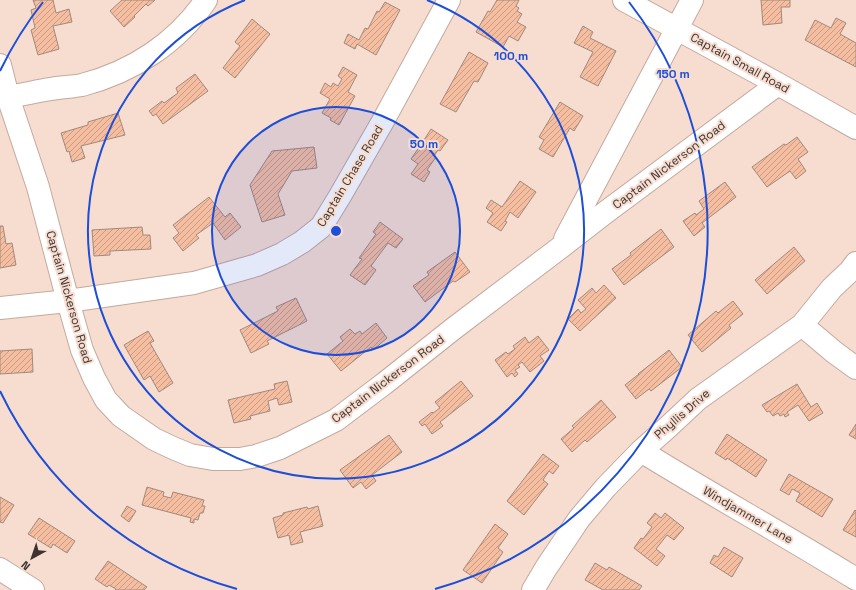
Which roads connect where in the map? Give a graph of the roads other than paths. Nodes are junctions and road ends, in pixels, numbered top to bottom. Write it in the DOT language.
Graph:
graph roads {
  1 [pos="206,0"];
  2 [pos="449,0"];
  3 [pos="624,0"];
  4 [pos="692,0"];
  5 [pos="676,29"];
  6 [pos="0,65"];
  7 [pos="778,84"];
  8 [pos="4,97"];
  9 [pos="856,128"];
  10 [pos="561,247"];
  11 [pos="856,263"];
  12 [pos="68,301"];
  13 [pos="0,308"];
  14 [pos="802,325"];
  15 [pos="856,368"];
  16 [pos="640,451"];
  17 [pos="0,569"];
  18 [pos="856,580"];
  19 [pos="33,590"];
  20 [pos="533,590"];
  1 -- 8 [label="street"];
  2 -- 12 [label="street, Captain Chase Road"];
  3 -- 5 [label="street, Captain Small Road"];
  4 -- 5 [label="street, Captain Nickerson Road"];
  5 -- 7 [label="street, Captain Small Road"];
  5 -- 10 [label="street, Captain Nickerson Road"];
  6 -- 8 [label="street, Captain Nickerson Road"];
  7 -- 9 [label="street, Captain Small Road"];
  7 -- 10 [label="street, Captain Nickerson Road"];
  8 -- 12 [label="street, Captain Nickerson Road"];
  10 -- 12 [label="street, Captain Nickerson Road"];
  11 -- 14 [label="street, Phyllis Drive"];
  12 -- 13 [label="street, Captain Chase Road"];
  14 -- 15 [label="street"];
  14 -- 16 [label="street, Phyllis Drive"];
  16 -- 18 [label="street, Windjammer Lane"];
  16 -- 20 [label="street, Phyllis Drive"];
  17 -- 19 [label="street"];
}
